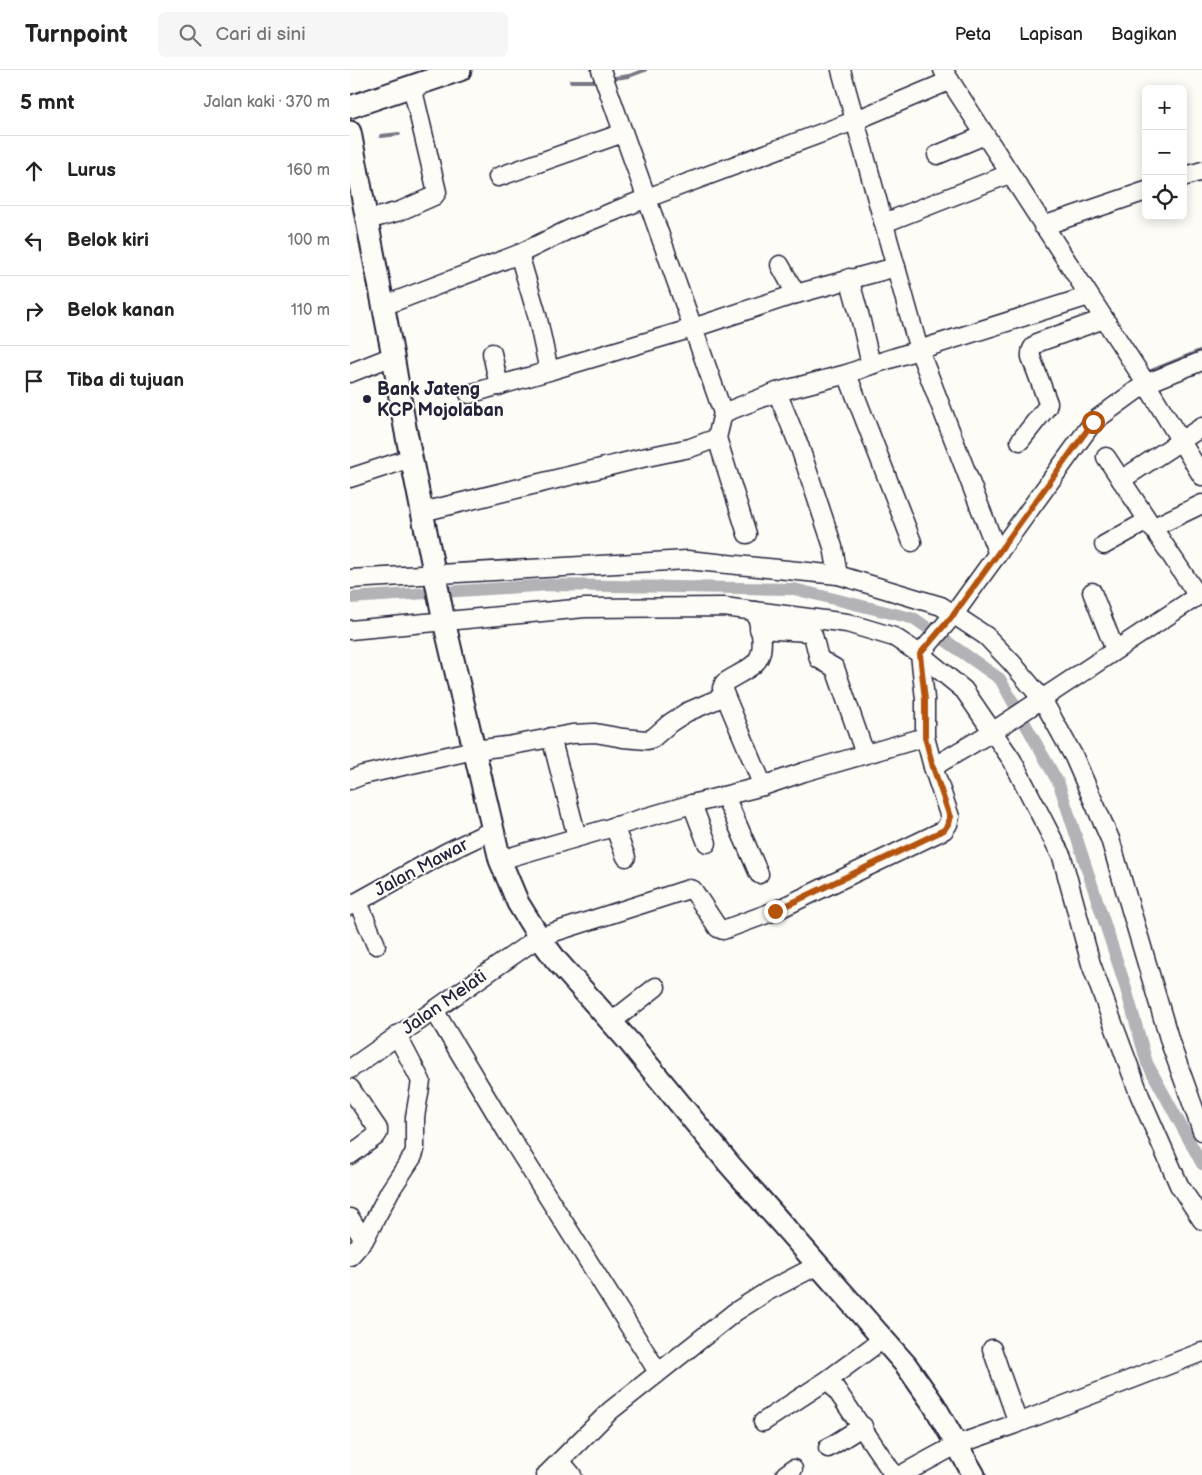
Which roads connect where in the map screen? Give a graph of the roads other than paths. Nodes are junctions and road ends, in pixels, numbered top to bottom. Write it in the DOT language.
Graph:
graph roads {
  1 [pos="460,70"];
  2 [pos="841,70"];
  3 [pos="946,76"];
  4 [pos="603,79"];
  5 [pos="412,86"];
  6 [pos="350,108"];
  7 [pos="854,121"];
  8 [pos="350,132"];
  9 [pos="623,133"];
  10 [pos="985,135"];
  11 [pos="937,155"];
  12 [pos="1202,171"];
  13 [pos="1009,174"];
  14 [pos="498,177"];
  15 [pos="1187,177"];
  16 [pos="1142,192"];
  17 [pos="647,198"];
  18 [pos="356,203"];
  19 [pos="367,220"];
  20 [pos="884,223"];
  21 [pos="1044,226"];
  22 [pos="519,254"];
  23 [pos="780,265"];
  24 [pos="896,267"];
  25 [pos="849,278"];
  26 [pos="796,294"];
  27 [pos="1089,296"];
  28 [pos="383,306"];
  29 [pos="1104,319"];
  30 [pos="693,328"];
  31 [pos="919,350"];
  32 [pos="492,354"];
  33 [pos="393,356"];
  34 [pos="1202,361"];
  35 [pos="871,365"];
  36 [pos="549,371"];
  37 [pos="350,373"];
  38 [pos="847,374"];
  39 [pos="1142,378"];
  40 [pos="499,386"];
  41 [pos="778,392"];
  42 [pos="469,394"];
  43 [pos="722,413"];
  44 [pos="1202,427"];
  45 [pos="717,438"];
  46 [pos="1181,440"];
  47 [pos="1020,441"];
  48 [pos="1106,457"];
  49 [pos="411,458"];
  50 [pos="1202,476"];
  51 [pos="350,478"];
  52 [pos="1121,480"];
  53 [pos="1202,504"];
  54 [pos="422,512"];
  55 [pos="1150,525"];
  56 [pos="747,534"];
  57 [pos="912,542"];
  58 [pos="1104,545"];
  59 [pos="998,554"];
  60 [pos="838,575"];
  61 [pos="350,579"];
  62 [pos="436,580"];
  63 [pos="1092,592"];
  64 [pos="1200,594"];
  65 [pos="755,611"];
  66 [pos="953,615"];
  67 [pos="444,618"];
  68 [pos="759,629"];
  69 [pos="350,630"];
  70 [pos="1115,650"];
  71 [pos="921,653"];
  72 [pos="725,696"];
  73 [pos="1040,700"];
  74 [pos="996,729"];
  75 [pos="551,737"];
  76 [pos="925,737"];
  77 [pos="474,750"];
  78 [pos="865,754"];
  79 [pos="933,767"];
  80 [pos="350,780"];
  81 [pos="764,786"];
  82 [pos="725,796"];
  83 [pos="692,804"];
  84 [pos="614,826"];
  85 [pos="493,830"];
  86 [pos="577,837"];
  87 [pos="707,843"];
  88 [pos="626,857"];
  89 [pos="500,860"];
  90 [pos="759,874"];
  91 [pos="354,904"];
  92 [pos="539,937"];
  93 [pos="376,945"];
  94 [pos="656,987"];
  95 [pos="434,1010"];
  96 [pos="610,1023"];
  97 [pos="397,1035"];
  98 [pos="350,1069"];
  99 [pos="350,1088"];
  100 [pos="1202,1131"];
  101 [pos="350,1155"];
  102 [pos="350,1218"];
  103 [pos="1202,1220"];
  104 [pos="364,1240"];
  105 [pos="350,1256"];
  106 [pos="818,1265"];
  107 [pos="883,1339"];
  108 [pos="992,1349"];
  109 [pos="1202,1352"];
  110 [pos="658,1372"];
  111 [pos="829,1379"];
  112 [pos="763,1422"];
  113 [pos="1018,1423"];
  114 [pos="863,1426"];
  115 [pos="956,1445"];
  116 [pos="828,1448"];
  117 [pos="566,1468"];
  118 [pos="546,1475"];
  119 [pos="894,1475"];
  120 [pos="901,1475"];
  121 [pos="974,1475"];
  1 -- 5 [label="main road"];
  2 -- 7 [label="street"];
  3 -- 7 [label="street"];
  3 -- 10 [label="street"];
  4 -- 9 [label="street"];
  5 -- 6 [label="main road"];
  5 -- 19 [label="street"];
  7 -- 17 [label="street"];
  7 -- 20 [label="street"];
  8 -- 18 [label="main road"];
  9 -- 14 [label="street"];
  9 -- 17 [label="street"];
  10 -- 11 [label="street"];
  10 -- 13 [label="street"];
  12 -- 15 [label="street"];
  13 -- 20 [label="street"];
  13 -- 21 [label="street"];
  16 -- 21 [label="street"];
  17 -- 22 [label="street"];
  17 -- 30 [label="street"];
  18 -- 19 [label="main road"];
  19 -- 28 [label="main road"];
  20 -- 24 [label="street"];
  21 -- 27 [label="street"];
  22 -- 28 [label="street"];
  22 -- 36 [label="street"];
  23 -- 26 [label="street"];
  24 -- 25 [label="street"];
  24 -- 31 [label="street"];
  25 -- 26 [label="street"];
  25 -- 35 [label="street"];
  26 -- 30 [label="street"];
  27 -- 29 [label="street"];
  27 -- 31 [label="street"];
  28 -- 33 [label="main road"];
  29 -- 39 [label="street"];
  29 -- 47 [label="street"];
  30 -- 36 [label="street"];
  30 -- 43 [label="street"];
  31 -- 35 [label="street"];
  31 -- 59 [label="street"];
  32 -- 40 [label="street"];
  33 -- 37 [label="street"];
  33 -- 49 [label="main road"];
  34 -- 39 [label="street"];
  35 -- 38 [label="street"];
  36 -- 40 [label="street"];
  38 -- 41 [label="street"];
  38 -- 57 [label="street"];
  39 -- 46 [label="street"];
  39 -- 59 [label="street"];
  40 -- 42 [label="street"];
  41 -- 43 [label="street"];
  41 -- 60 [label="street"];
  43 -- 45 [label="street"];
  44 -- 46 [label="street"];
  45 -- 54 [label="street"];
  45 -- 56 [label="street"];
  46 -- 50 [label="street"];
  46 -- 52 [label="street"];
  48 -- 52 [label="street"];
  49 -- 51 [label="street"];
  49 -- 54 [label="main road"];
  52 -- 55 [label="street"];
  53 -- 55 [label="street"];
  54 -- 62 [label="main road"];
  55 -- 58 [label="street"];
  55 -- 64 [label="street"];
  59 -- 66 [label="street"];
  60 -- 62 [label="street"];
  60 -- 66 [label="street"];
  61 -- 62 [label="street"];
  62 -- 67 [label="main road"];
  63 -- 70 [label="street"];
  64 -- 70 [label="street"];
  65 -- 67 [label="street"];
  65 -- 68 [label="street"];
  65 -- 71 [label="street"];
  66 -- 71 [label="street"];
  66 -- 73 [label="street"];
  67 -- 69 [label="street"];
  67 -- 77 [label="main road"];
  68 -- 72 [label="street"];
  68 -- 78 [label="street"];
  70 -- 73 [label="street"];
  71 -- 74 [label="street"];
  71 -- 76 [label="street"];
  72 -- 75 [label="street"];
  72 -- 81 [label="street"];
  73 -- 74 [label="street"];
  73 -- 100 [label="street"];
  74 -- 79 [label="street"];
  74 -- 103 [label="street"];
  75 -- 77 [label="street"];
  75 -- 86 [label="street"];
  76 -- 78 [label="street"];
  76 -- 79 [label="street"];
  77 -- 80 [label="street"];
  77 -- 85 [label="main road"];
  78 -- 81 [label="street"];
  79 -- 92 [label="street, Jalan Melati"];
  81 -- 82 [label="street"];
  82 -- 83 [label="street"];
  82 -- 90 [label="street"];
  83 -- 84 [label="street"];
  83 -- 87 [label="street"];
  84 -- 86 [label="street"];
  84 -- 88 [label="street"];
  85 -- 89 [label="main road"];
  85 -- 91 [label="street, Jalan Mawar"];
  86 -- 89 [label="street"];
  89 -- 92 [label="main road"];
  91 -- 93 [label="street"];
  92 -- 95 [label="street, Jalan Melati"];
  92 -- 96 [label="main road"];
  94 -- 96 [label="street"];
  95 -- 97 [label="street, Jalan Melati"];
  95 -- 110 [label="street"];
  96 -- 106 [label="main road"];
  97 -- 98 [label="street, Jalan Melati"];
  97 -- 104 [label="street"];
  99 -- 101 [label="street"];
  102 -- 104 [label="street"];
  104 -- 105 [label="street"];
  106 -- 107 [label="main road"];
  106 -- 110 [label="street"];
  107 -- 111 [label="street"];
  107 -- 115 [label="main road"];
  108 -- 113 [label="street"];
  109 -- 113 [label="street"];
  110 -- 117 [label="street"];
  111 -- 112 [label="street"];
  111 -- 114 [label="street"];
  113 -- 115 [label="street"];
  114 -- 116 [label="street"];
  114 -- 119 [label="street"];
  115 -- 120 [label="street"];
  115 -- 121 [label="main road"];
  117 -- 118 [label="street"];
}
